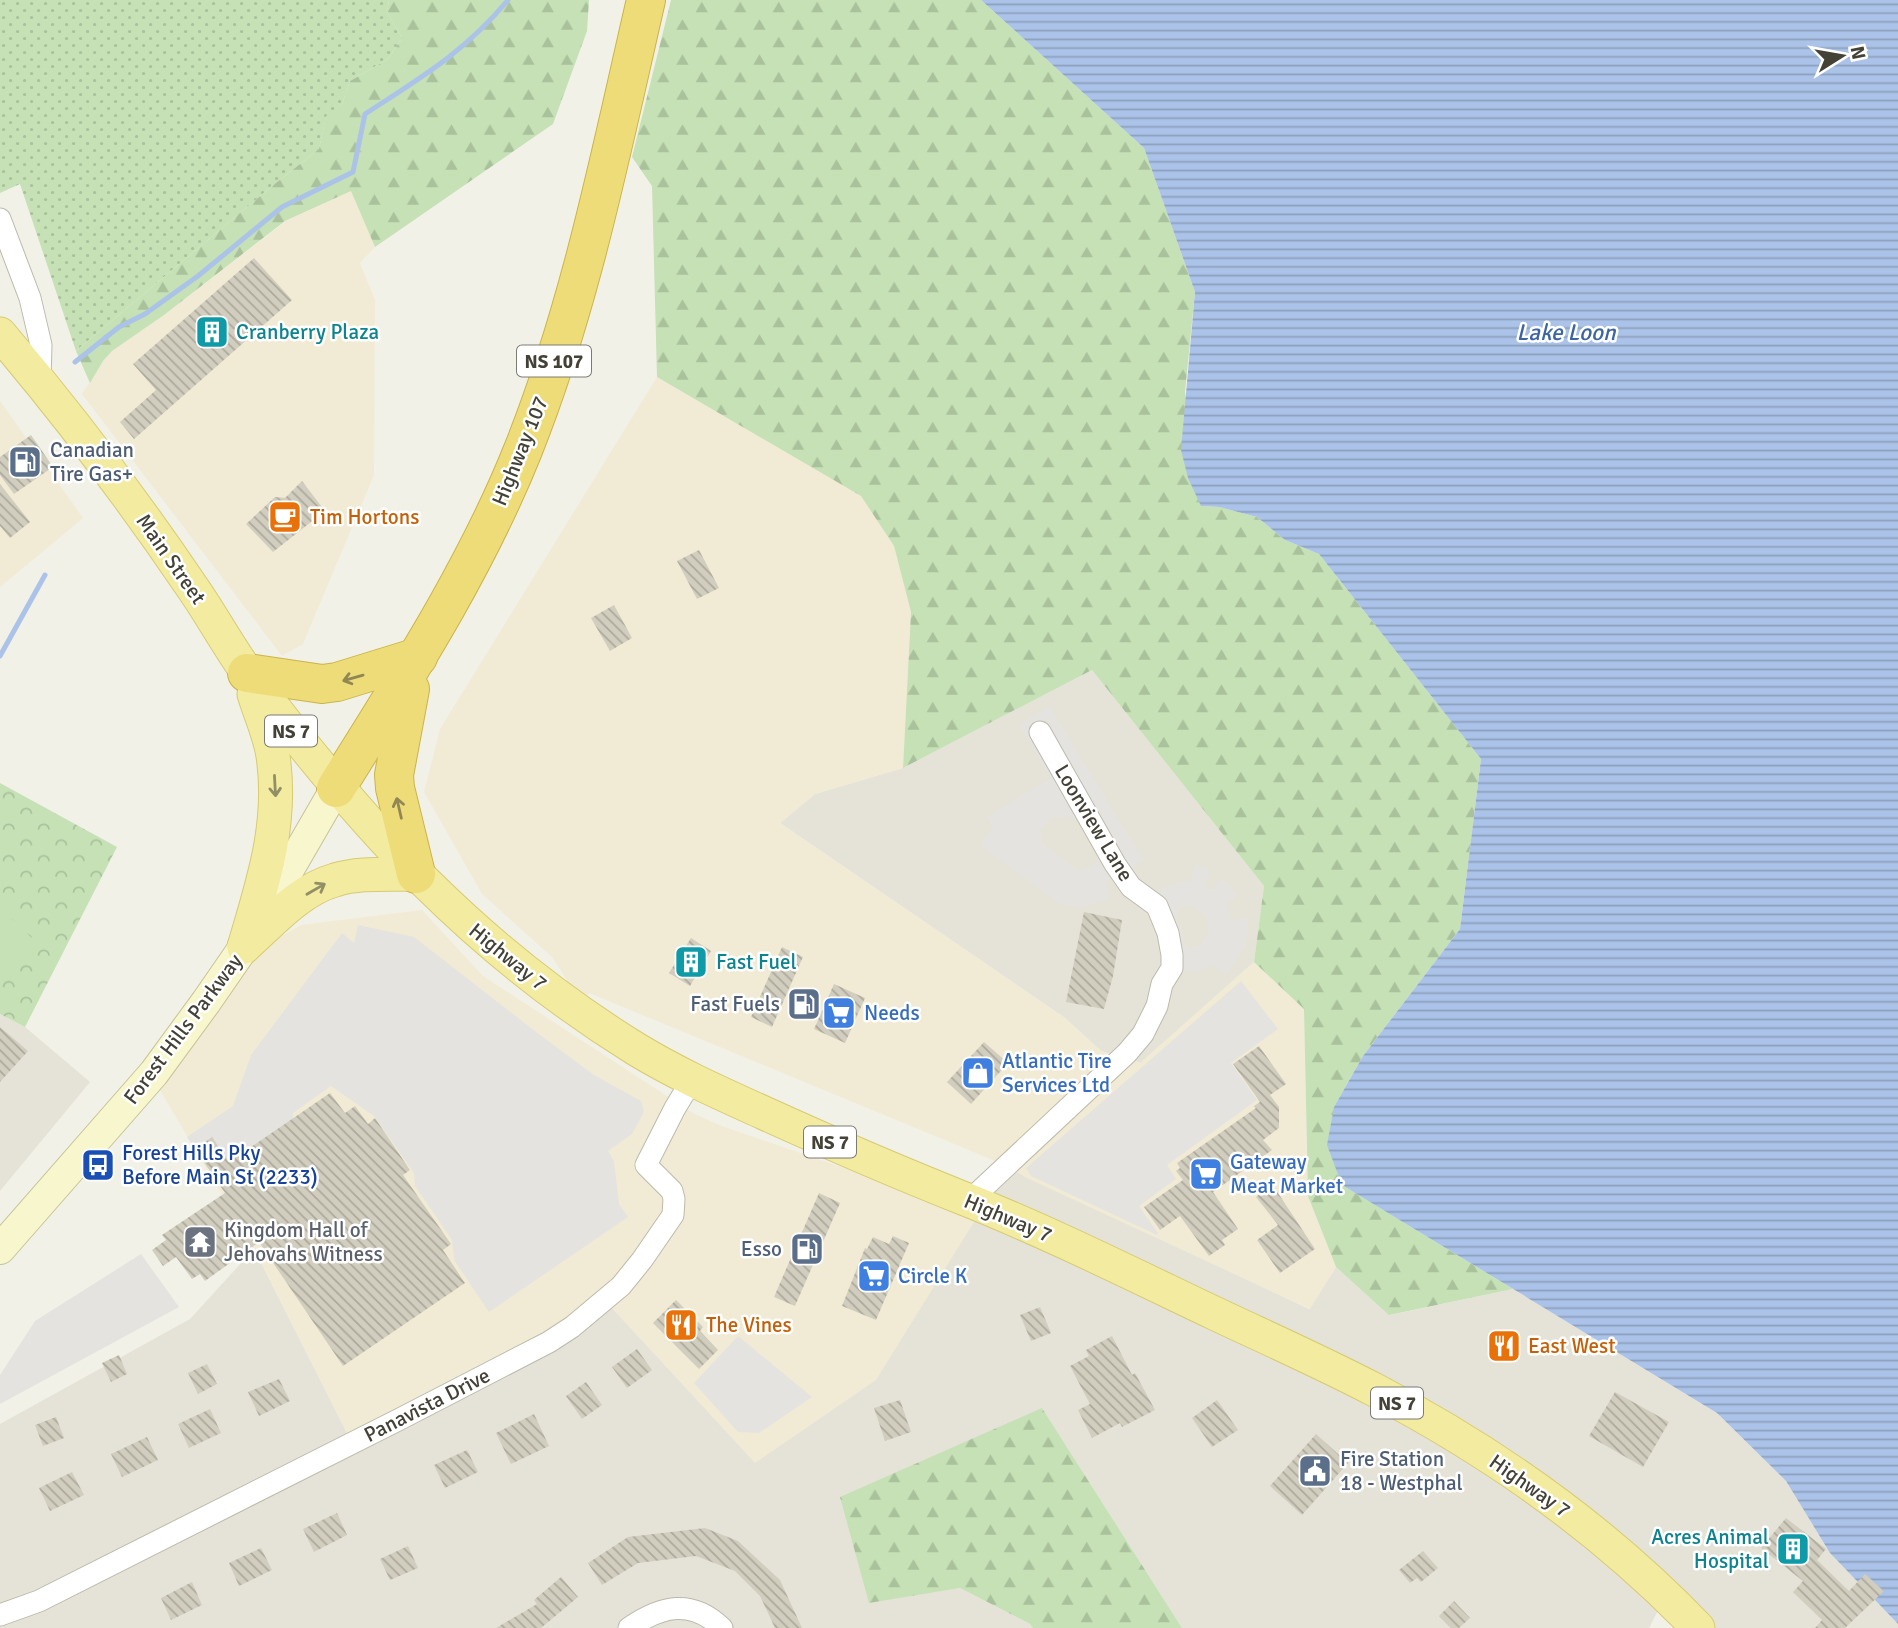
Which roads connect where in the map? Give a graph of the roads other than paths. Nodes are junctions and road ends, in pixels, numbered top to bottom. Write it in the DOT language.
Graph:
graph roads {
  1 [pos="646,0"];
  2 [pos="0,219"];
  3 [pos="0,334"];
  4 [pos="40,381"];
  5 [pos="418,657"];
  6 [pos="247,673"];
  7 [pos="1040,732"];
  8 [pos="336,788"];
  9 [pos="416,874"];
  10 [pos="244,947"];
  11 [pos="692,1080"];
  12 [pos="969,1201"];
  13 [pos="2,1242"];
  14 [pos="0,1615"];
  15 [pos="629,1628"];
  16 [pos="722,1628"];
  17 [pos="1698,1628"];
  1 -- 5 [label="highway, Highway 107 / NS 107"];
  2 -- 4 [label="street"];
  3 -- 4 [label="main road, Main Street / NS 7"];
  4 -- 6 [label="main road, Main Street / NS 7"];
  5 -- 6 [label="highway, one-way"];
  5 -- 8 [label="highway, Highway 107 / NS 107"];
  9 -- 5 [label="highway, one-way"];
  6 -- 8 [label="main road, Main Street / NS 7"];
  6 -- 10 [label="main road, one-way"];
  7 -- 12 [label="street, Loonview Lane"];
  8 -- 9 [label="main road, Highway 7 / NS 7"];
  8 -- 10 [label="main road, Forest Hills Parkway"];
  10 -- 9 [label="main road, one-way"];
  9 -- 11 [label="main road, Highway 7 / NS 7"];
  10 -- 13 [label="main road, Forest Hills Parkway"];
  11 -- 12 [label="main road, Highway 7 / NS 7"];
  11 -- 14 [label="street, Panavista Drive"];
  12 -- 17 [label="main road, Highway 7 / NS 7"];
  15 -- 16 [label="street"];
}
